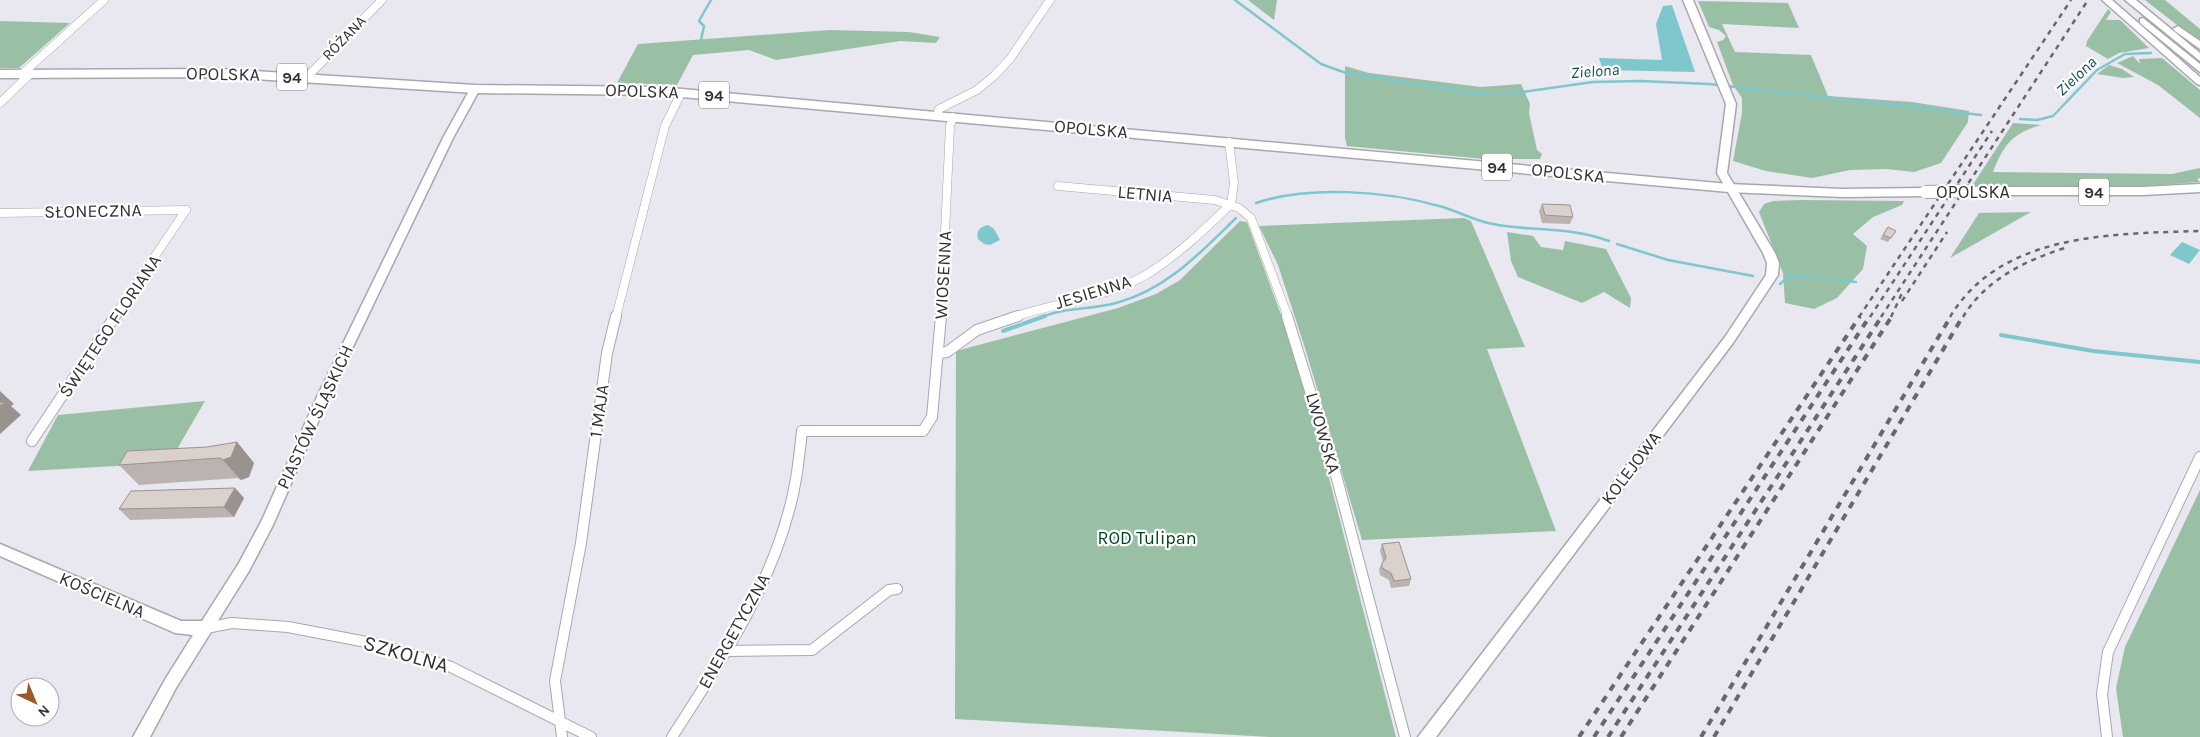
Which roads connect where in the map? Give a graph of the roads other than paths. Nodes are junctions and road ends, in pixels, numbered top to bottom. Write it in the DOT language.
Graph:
graph roads {
  1 [pos="104,0"];
  2 [pos="382,0"];
  3 [pos="1050,0"];
  4 [pos="1688,0"];
  5 [pos="2130,0"];
  6 [pos="2141,0"];
  7 [pos="2114,2"];
  8 [pos="2200,46"];
  9 [pos="2200,58"];
  10 [pos="2200,70"];
  11 [pos="0,74"];
  12 [pos="26,74"];
  13 [pos="306,78"];
  14 [pos="2200,82"];
  15 [pos="475,89"];
  16 [pos="681,93"];
  17 [pos="0,103"];
  18 [pos="937,116"];
  19 [pos="953,117"];
  20 [pos="1228,142"];
  21 [pos="1058,186"];
  22 [pos="1729,188"];
  23 [pos="2200,188"];
  24 [pos="2180,190"];
  25 [pos="2200,191"];
  26 [pos="1232,204"];
  27 [pos="186,210"];
  28 [pos="0,213"];
  29 [pos="939,353"];
  30 [pos="802,431"];
  31 [pos="32,441"];
  32 [pos="2200,457"];
  33 [pos="0,550"];
  34 [pos="896,589"];
  35 [pos="206,628"];
  36 [pos="727,651"];
  37 [pos="560,720"];
  38 [pos="141,737"];
  39 [pos="562,737"];
  40 [pos="591,737"];
  41 [pos="672,737"];
  42 [pos="1405,737"];
  43 [pos="1426,737"];
  44 [pos="2107,737"];
  1 -- 12 [label="street"];
  2 -- 13 [label="street, RÓŻANA"];
  3 -- 18 [label="street"];
  4 -- 22 [label="street, KOLEJOWA"];
  5 -- 9 [label="street"];
  6 -- 8 [label="street"];
  7 -- 10 [label="street"];
  7 -- 14 [label="street"];
  11 -- 12 [label="main road, OPOLSKA / 94"];
  12 -- 13 [label="main road, OPOLSKA / 94"];
  12 -- 17 [label="street"];
  13 -- 15 [label="main road, OPOLSKA / 94"];
  15 -- 16 [label="main road, OPOLSKA / 94"];
  15 -- 35 [label="street, PIASTÓW ŚLĄSKICH"];
  16 -- 18 [label="main road, OPOLSKA / 94"];
  16 -- 37 [label="street, 1 MAJA"];
  18 -- 19 [label="main road, OPOLSKA / 94"];
  19 -- 20 [label="main road, OPOLSKA / 94"];
  19 -- 29 [label="street, WIOSENNA"];
  20 -- 22 [label="main road, OPOLSKA / 94"];
  20 -- 26 [label="street"];
  21 -- 26 [label="street, LETNIA"];
  22 -- 24 [label="main road, OPOLSKA / 94, bridge"];
  22 -- 43 [label="street, KOLEJOWA"];
  23 -- 24 [label="main road, OPOLSKA / 94"];
  24 -- 25 [label="main road, OPOLSKA / 94"];
  26 -- 29 [label="street, JESIENNA"];
  26 -- 42 [label="street, LWOWSKA"];
  27 -- 28 [label="street, SŁONECZNA"];
  27 -- 31 [label="street, ŚWIĘTEGO FLORIANA"];
  29 -- 30 [label="street, WIOSENNA"];
  30 -- 36 [label="street, ENERGETYCZNA"];
  32 -- 44 [label="street"];
  33 -- 35 [label="street, KOŚCIELNA"];
  34 -- 36 [label="street"];
  35 -- 37 [label="street, SZKOLNA"];
  35 -- 38 [label="street, PIASTÓW ŚLĄSKICH"];
  36 -- 41 [label="street, ENERGETYCZNA"];
  37 -- 39 [label="street, 1 MAJA"];
  37 -- 40 [label="street, SZKOLNA"];
}
